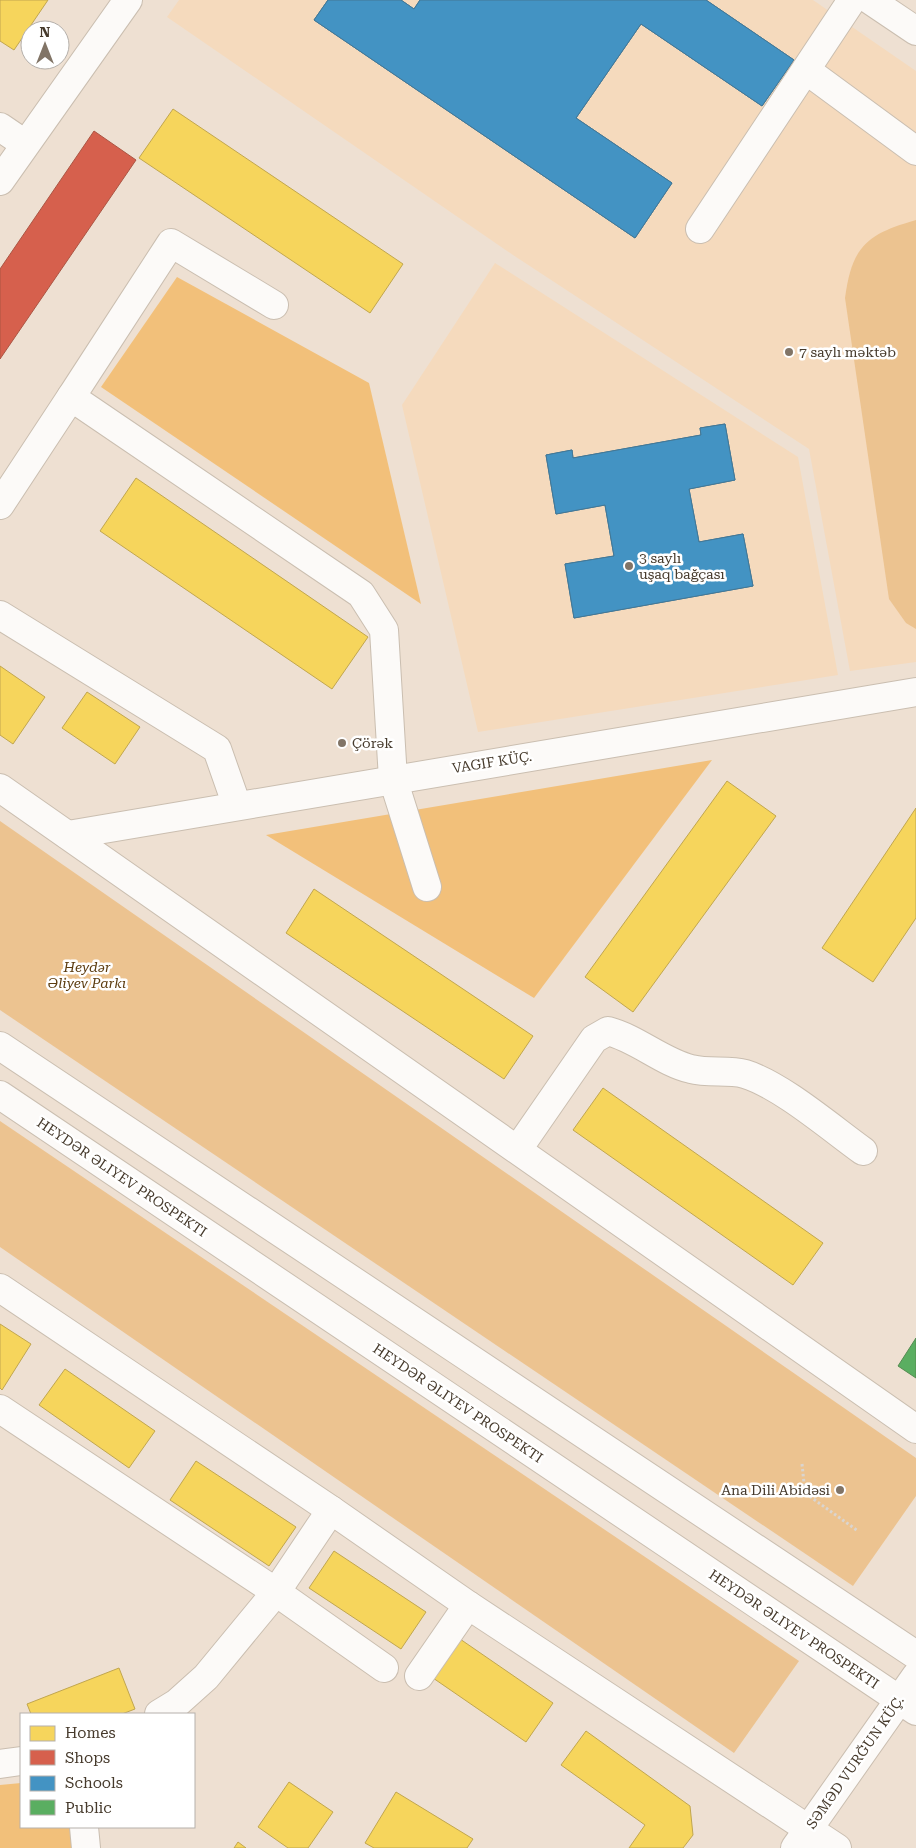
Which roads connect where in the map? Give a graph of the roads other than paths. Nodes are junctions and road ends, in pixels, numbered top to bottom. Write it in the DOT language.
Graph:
graph roads {
  1 [pos="128,0"];
  2 [pos="852,0"];
  3 [pos="870,0"];
  4 [pos="916,31"];
  5 [pos="806,70"];
  6 [pos="0,127"];
  7 [pos="25,144"];
  8 [pos="916,151"];
  9 [pos="0,181"];
  10 [pos="700,229"];
  11 [pos="274,305"];
  12 [pos="71,397"];
  13 [pos="0,505"];
  14 [pos="0,615"];
  15 [pos="916,692"];
  16 [pos="393,779"];
  17 [pos="0,788"];
  18 [pos="238,806"];
  19 [pos="68,835"];
  20 [pos="427,887"];
  21 [pos="0,1046"];
  22 [pos="0,1095"];
  23 [pos="518,1149"];
  24 [pos="863,1151"];
  25 [pos="0,1288"];
  26 [pos="0,1409"];
  27 [pos="916,1429"];
  28 [pos="331,1510"];
  29 [pos="276,1592"];
  30 [pos="468,1605"];
  31 [pos="916,1655"];
  32 [pos="384,1668"];
  33 [pos="419,1676"];
  34 [pos="916,1676"];
  35 [pos="908,1706"];
  36 [pos="162,1713"];
  37 [pos="20,1761"];
  38 [pos="0,1764"];
  39 [pos="84,1828"];
  40 [pos="802,1839"];
  41 [pos="86,1848"];
  42 [pos="837,1848"];
  1 -- 7 [label="street"];
  2 -- 5 [label="street"];
  3 -- 4 [label="street"];
  5 -- 8 [label="street"];
  5 -- 10 [label="street"];
  6 -- 7 [label="street"];
  7 -- 9 [label="street"];
  11 -- 12 [label="street"];
  12 -- 13 [label="street"];
  12 -- 16 [label="street"];
  14 -- 18 [label="street"];
  15 -- 16 [label="street, VAGIF KÜÇ."];
  16 -- 18 [label="street, VAGIF KÜÇ."];
  16 -- 20 [label="street"];
  17 -- 19 [label="street"];
  18 -- 19 [label="street, VAGIF KÜÇ."];
  19 -- 23 [label="street"];
  21 -- 31 [label="street"];
  22 -- 35 [label="street, HEYDƏR ƏLIYEV PROSPEKTI"];
  23 -- 24 [label="street"];
  23 -- 27 [label="street"];
  25 -- 28 [label="street"];
  26 -- 29 [label="street"];
  28 -- 29 [label="street"];
  28 -- 30 [label="street"];
  29 -- 32 [label="street"];
  29 -- 36 [label="street"];
  30 -- 33 [label="street"];
  30 -- 40 [label="street"];
  34 -- 35 [label="street, SƏMƏD VURĞUN KÜÇ."];
  35 -- 40 [label="street, SƏMƏD VURĞUN KÜÇ."];
  37 -- 38 [label="street"];
  39 -- 41 [label="street"];
  40 -- 42 [label="street"];
}
